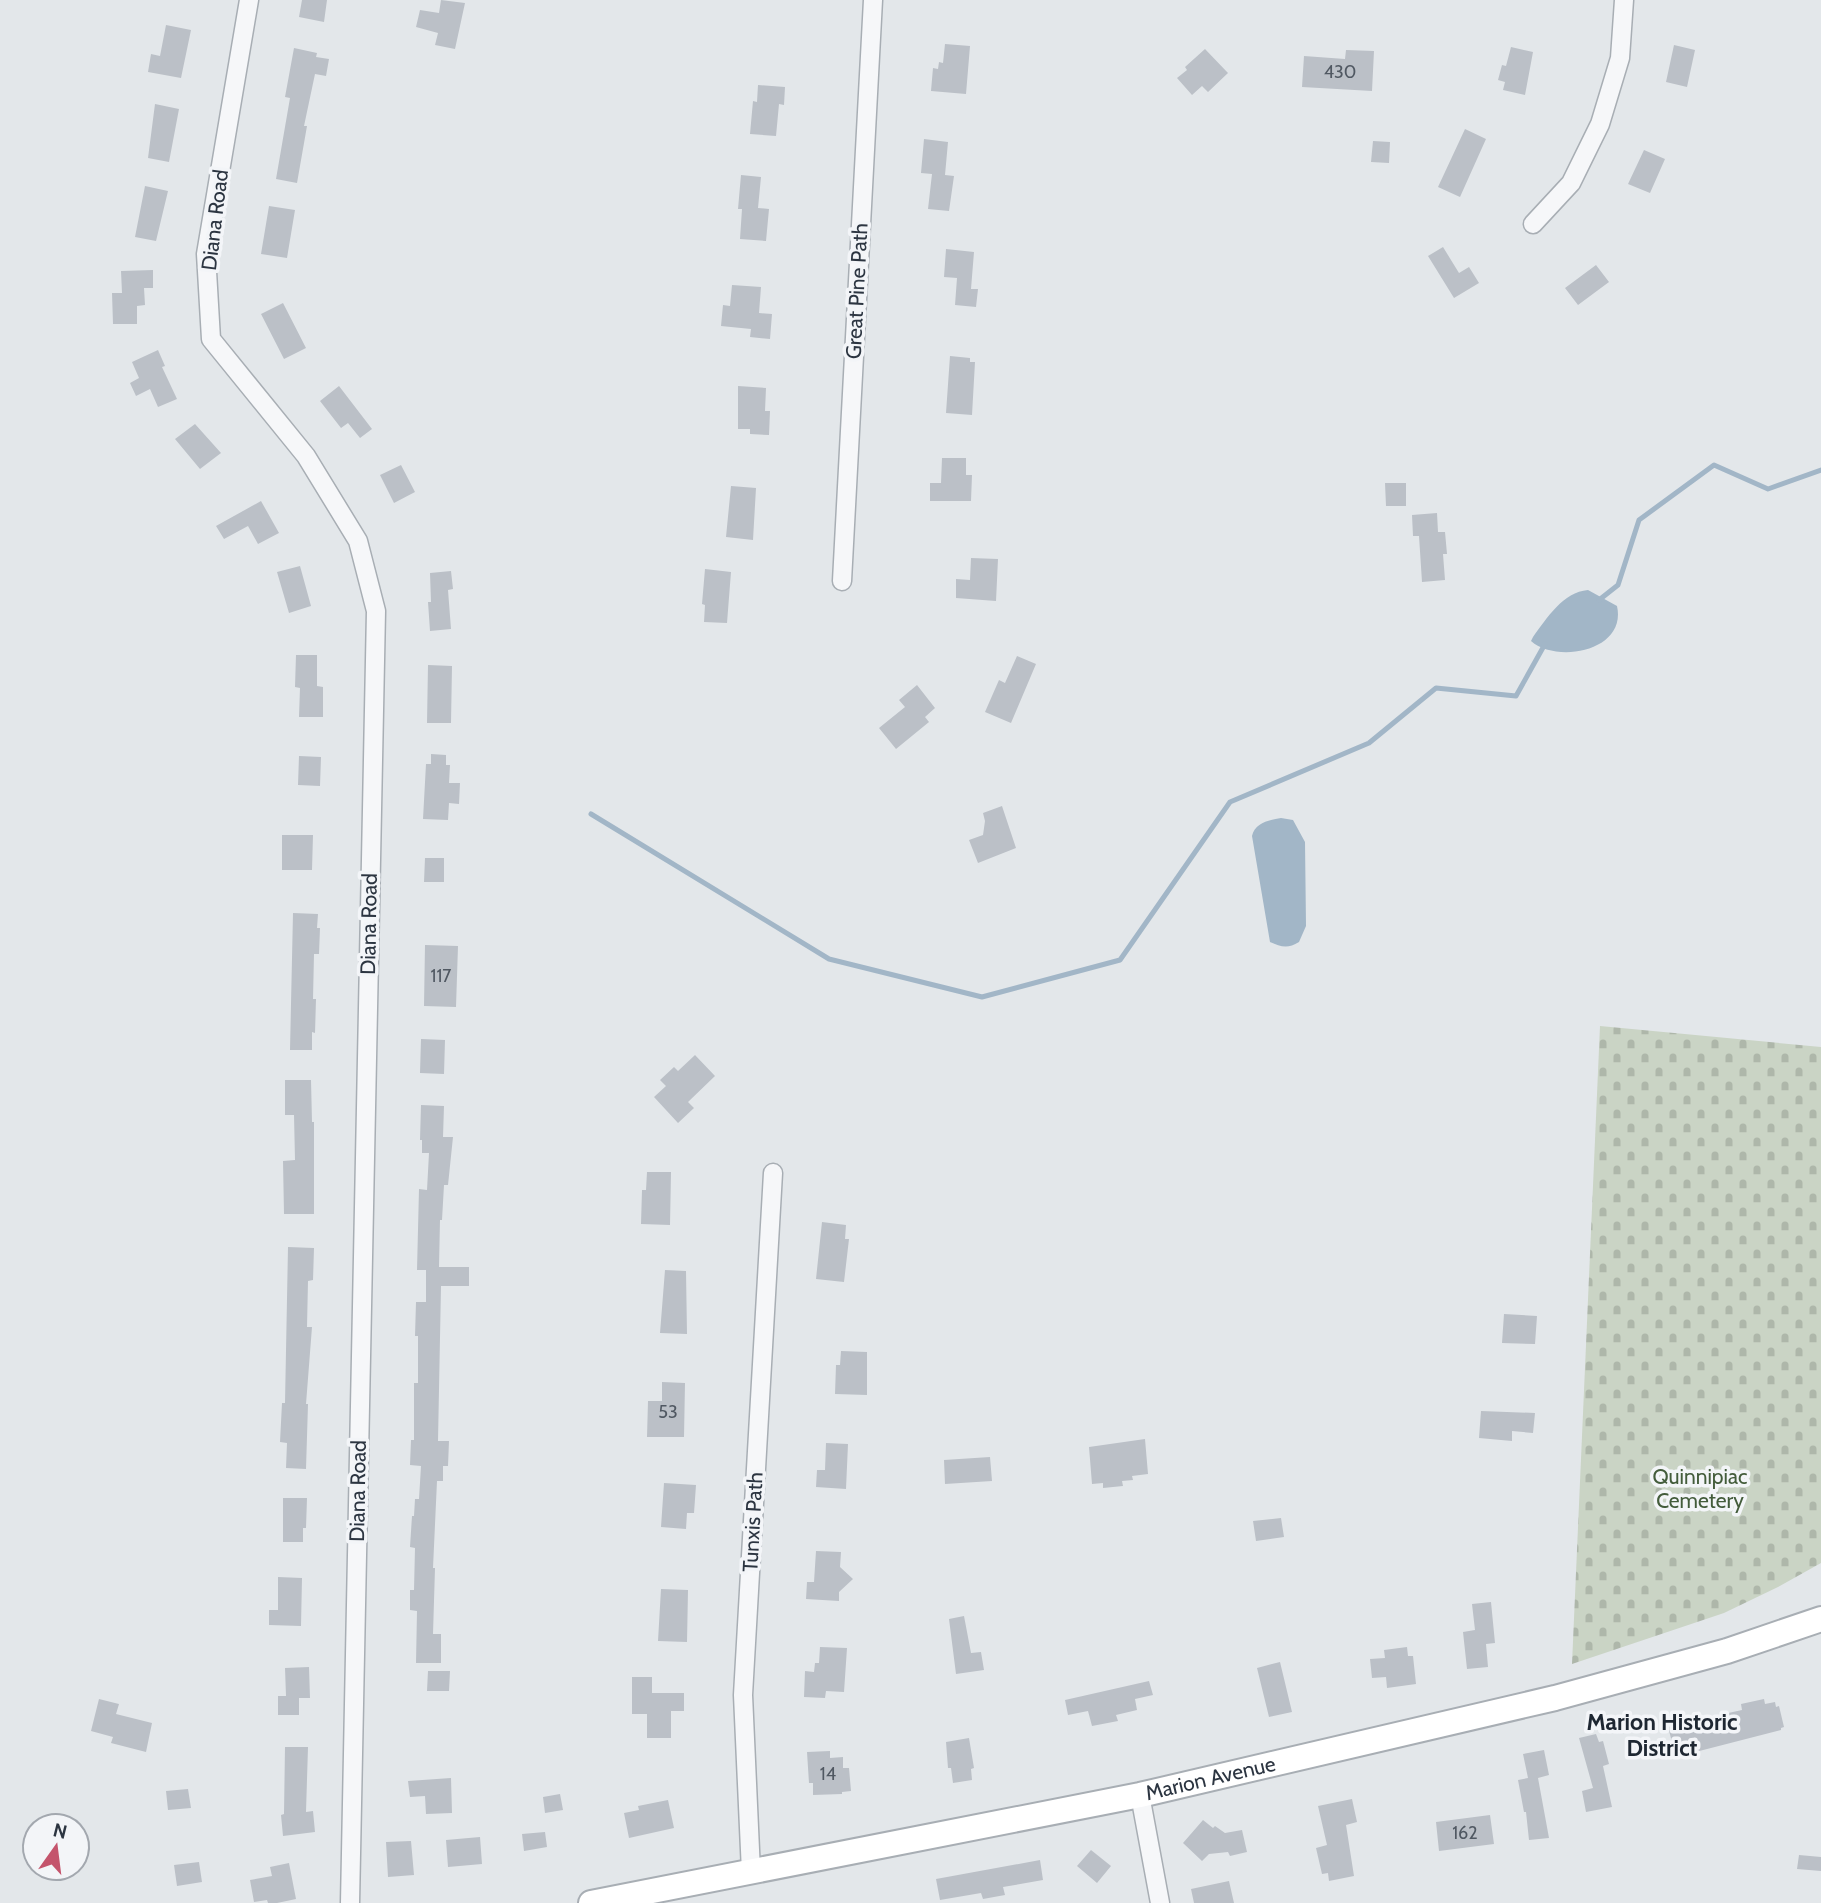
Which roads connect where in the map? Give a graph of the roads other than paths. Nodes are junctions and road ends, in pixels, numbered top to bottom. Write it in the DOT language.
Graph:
graph roads {
  1 [pos="249,0"];
  2 [pos="873,0"];
  3 [pos="1624,0"];
  4 [pos="1533,224"];
  5 [pos="842,581"];
  6 [pos="773,1173"];
  7 [pos="1821,1619"];
  8 [pos="1140,1795"];
  9 [pos="751,1872"];
  10 [pos="350,1903"];
  11 [pos="591,1903"];
  12 [pos="1160,1903"];
  1 -- 10 [label="street, Diana Road"];
  2 -- 5 [label="street, Great Pine Path"];
  3 -- 4 [label="street"];
  6 -- 9 [label="street, Tunxis Path"];
  7 -- 8 [label="main road, Marion Avenue"];
  8 -- 9 [label="main road, Marion Avenue"];
  8 -- 12 [label="street"];
  9 -- 11 [label="main road, Marion Avenue"];
}
